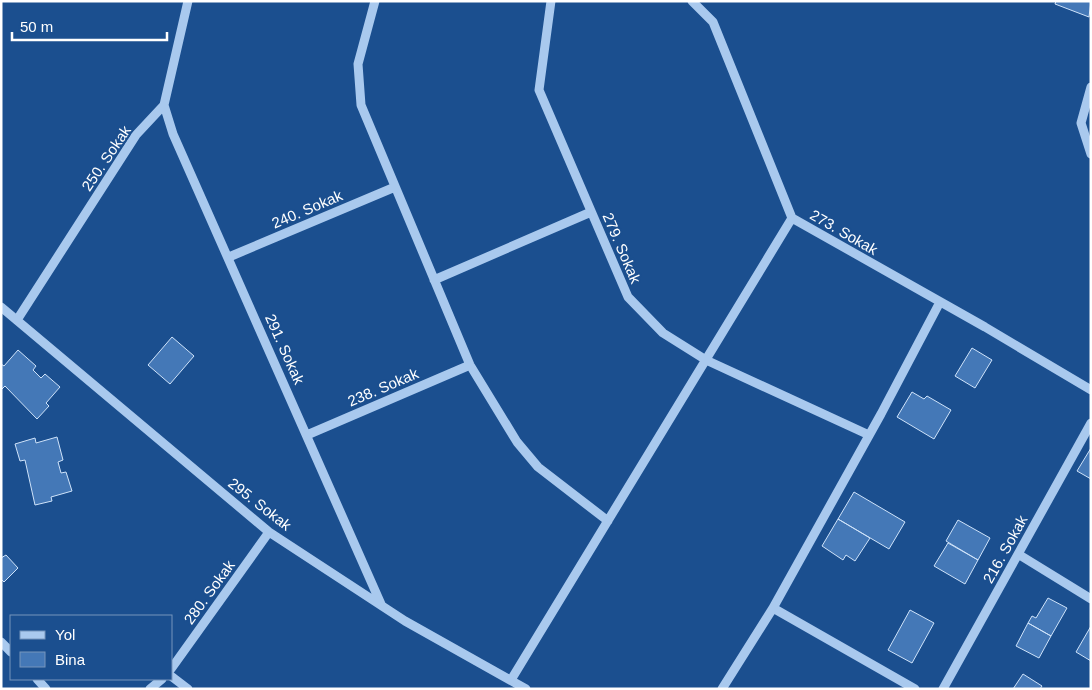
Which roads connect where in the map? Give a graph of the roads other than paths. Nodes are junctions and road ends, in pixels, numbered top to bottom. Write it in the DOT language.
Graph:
graph roads {
  1 [pos="188,1"];
  2 [pos="376,1"];
  3 [pos="551,1"];
  4 [pos="692,1"];
  5 [pos="1089,91"];
  6 [pos="164,105"];
  7 [pos="1091,154"];
  8 [pos="395,187"];
  9 [pos="592,212"];
  10 [pos="792,218"];
  11 [pos="229,257"];
  12 [pos="434,280"];
  13 [pos="940,302"];
  14 [pos="1,307"];
  15 [pos="17,320"];
  16 [pos="706,360"];
  17 [pos="470,365"];
  18 [pos="1091,390"];
  19 [pos="1091,423"];
  20 [pos="307,435"];
  21 [pos="869,435"];
  22 [pos="608,521"];
  23 [pos="269,532"];
  24 [pos="1018,554"];
  25 [pos="1091,599"];
  26 [pos="382,605"];
  27 [pos="773,608"];
  28 [pos="1,642"];
  29 [pos="10,651"];
  30 [pos="172,668"];
  31 [pos="172,677"];
  32 [pos="161,680"];
  33 [pos="511,680"];
  34 [pos="150,689"];
  35 [pos="188,689"];
  36 [pos="526,689"];
  37 [pos="722,689"];
  38 [pos="915,689"];
  39 [pos="943,689"];
  1 -- 6 [label="street"];
  2 -- 8 [label="street"];
  3 -- 9 [label="street, 279. Sokak"];
  4 -- 10 [label="street, 273. Sokak"];
  5 -- 7 [label="street"];
  6 -- 11 [label="street, 291. Sokak"];
  6 -- 15 [label="street, 250. Sokak"];
  8 -- 11 [label="street, 240. Sokak"];
  8 -- 12 [label="street"];
  9 -- 12 [label="street"];
  9 -- 16 [label="street, 279. Sokak"];
  10 -- 13 [label="street, 273. Sokak"];
  10 -- 16 [label="street"];
  11 -- 20 [label="street, 291. Sokak"];
  12 -- 17 [label="street"];
  13 -- 18 [label="street, 273. Sokak"];
  13 -- 21 [label="street"];
  14 -- 15 [label="street, 295. Sokak"];
  15 -- 23 [label="street, 295. Sokak"];
  16 -- 21 [label="street, 279. Sokak"];
  16 -- 22 [label="street"];
  17 -- 20 [label="street, 238. Sokak"];
  17 -- 22 [label="street"];
  19 -- 24 [label="street, 216. Sokak"];
  20 -- 26 [label="street, 291. Sokak"];
  21 -- 27 [label="street"];
  22 -- 33 [label="street"];
  23 -- 26 [label="street, 295. Sokak"];
  23 -- 30 [label="street, 280. Sokak"];
  24 -- 25 [label="street"];
  24 -- 39 [label="street, 216. Sokak"];
  26 -- 33 [label="street, 295. Sokak"];
  27 -- 37 [label="street"];
  27 -- 38 [label="street"];
  28 -- 29 [label="street"];
  31 -- 35 [label="street"];
  32 -- 34 [label="street"];
  33 -- 36 [label="street, 295. Sokak"];
}
